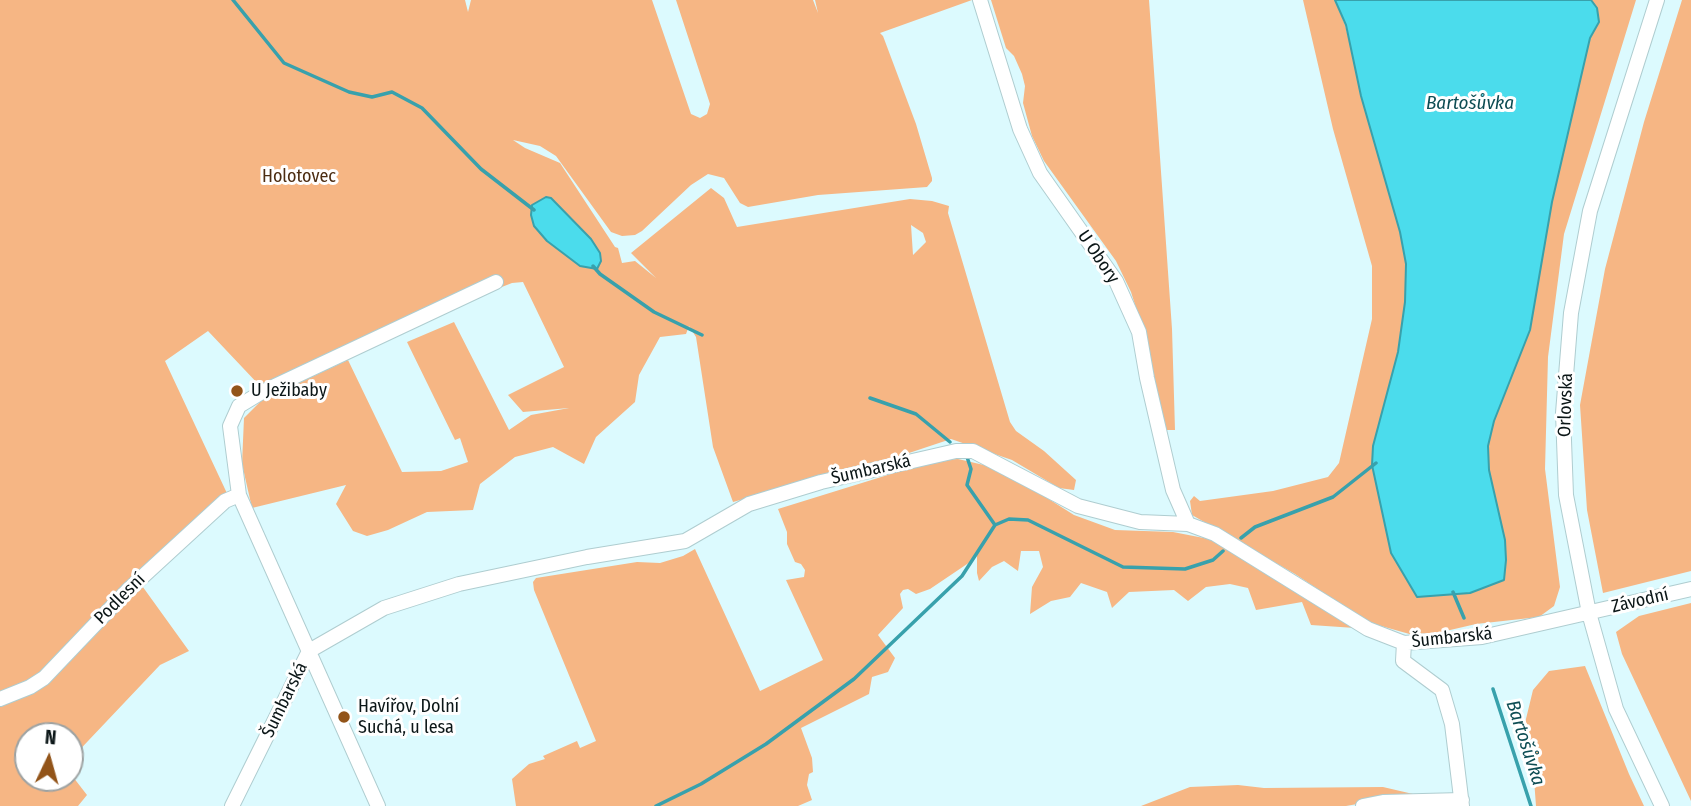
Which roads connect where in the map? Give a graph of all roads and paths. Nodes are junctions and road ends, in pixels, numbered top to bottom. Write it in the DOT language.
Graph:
graph roads {
  1 [pos="980,0"];
  2 [pos="1657,0"];
  3 [pos="496,282"];
  4 [pos="239,495"];
  5 [pos="1188,524"];
  6 [pos="1691,589"];
  7 [pos="1589,614"];
  8 [pos="1404,643"];
  9 [pos="309,651"];
  10 [pos="0,699"];
  11 [pos="1462,803"];
  12 [pos="232,806"];
  13 [pos="378,806"];
  14 [pos="1363,806"];
  15 [pos="1662,806"];
  1 -- 5 [label="street, U Obory"];
  2 -- 7 [label="street, Orlovská"];
  3 -- 4 [label="street"];
  4 -- 9 [label="street"];
  4 -- 10 [label="street, Podlesní"];
  5 -- 8 [label="street, Šumbarská"];
  5 -- 9 [label="street, Šumbarská"];
  6 -- 7 [label="street, Závodní"];
  7 -- 8 [label="street, Šumbarská"];
  7 -- 15 [label="street, Orlovská"];
  8 -- 11 [label="street"];
  9 -- 12 [label="street, Šumbarská"];
  9 -- 13 [label="street"];
  11 -- 14 [label="street"];
}
